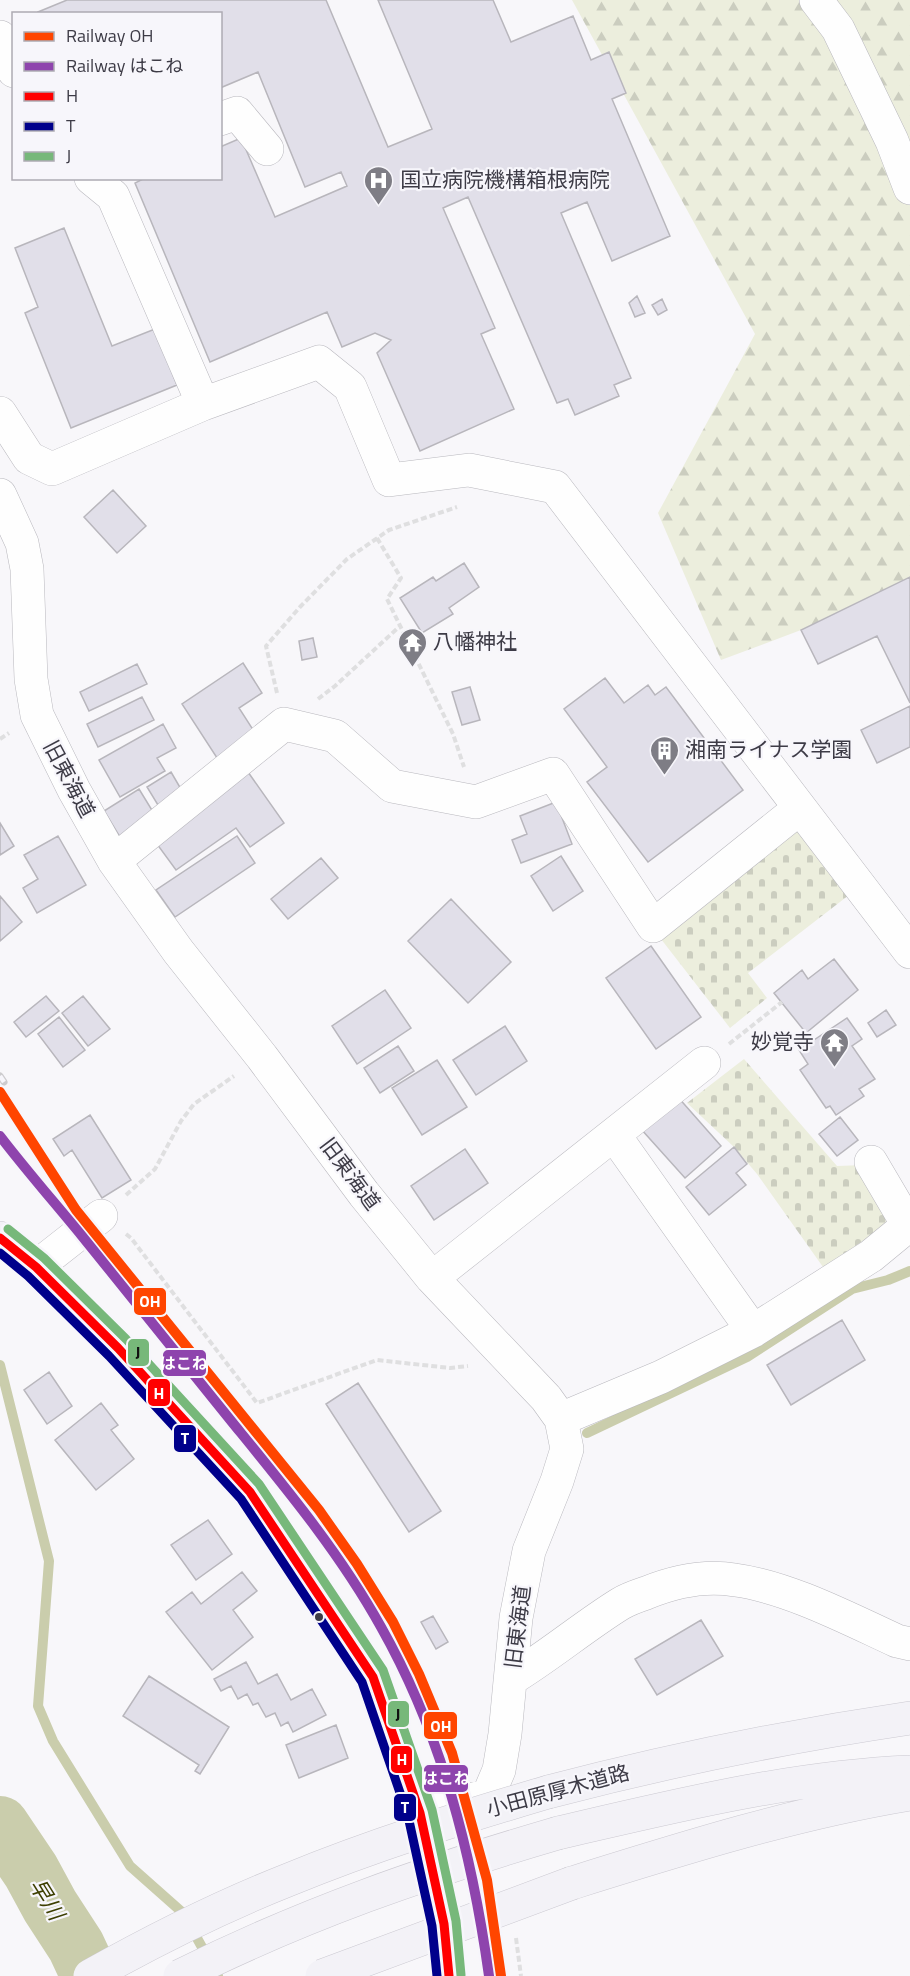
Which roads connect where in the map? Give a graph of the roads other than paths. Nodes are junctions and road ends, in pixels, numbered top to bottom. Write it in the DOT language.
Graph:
graph roads {
  1 [pos="816,0"];
  2 [pos="0,37"];
  3 [pos="12,66"];
  4 [pos="222,118"];
  5 [pos="267,149"];
  6 [pos="95,180"];
  7 [pos="910,188"];
  8 [pos="203,404"];
  9 [pos="0,413"];
  10 [pos="0,495"];
  11 [pos="800,808"];
  12 [pos="114,861"];
  13 [pos="910,952"];
  14 [pos="704,1063"];
  15 [pos="617,1139"];
  16 [pos="871,1162"];
  17 [pos="101,1216"];
  18 [pos="909,1224"];
  19 [pos="0,1238"];
  20 [pos="36,1267"];
  21 [pos="432,1278"];
  22 [pos="753,1331"];
  23 [pos="561,1419"];
  24 [pos="910,1644"];
  25 [pos="512,1679"];
  26 [pos="910,1718"];
  27 [pos="910,1772"];
  28 [pos="910,1794"];
  29 [pos="420,1813"];
  30 [pos="90,1976"];
  31 [pos="180,1976"];
  32 [pos="322,1976"];
  33 [pos="449,1976"];
  1 -- 7 [label="street"];
  2 -- 3 [label="street"];
  4 -- 5 [label="street"];
  6 -- 8 [label="street"];
  8 -- 9 [label="street"];
  8 -- 11 [label="street"];
  10 -- 12 [label="street, 旧東海道"];
  11 -- 12 [label="street"];
  11 -- 13 [label="street"];
  12 -- 21 [label="street, 旧東海道"];
  14 -- 21 [label="street"];
  15 -- 22 [label="street"];
  16 -- 18 [label="street"];
  17 -- 20 [label="street"];
  18 -- 22 [label="street"];
  19 -- 20 [label="highway"];
  20 -- 29 [label="highway"];
  21 -- 23 [label="street, 旧東海道"];
  22 -- 23 [label="street"];
  23 -- 25 [label="street, 旧東海道"];
  24 -- 25 [label="street"];
  25 -- 29 [label="street, 旧東海道"];
  26 -- 30 [label="highway, 小田原厚木道路, bridge"];
  27 -- 31 [label="highway, 小田原厚木道路, bridge"];
  28 -- 32 [label="highway, bridge"];
  29 -- 33 [label="highway"];
}
